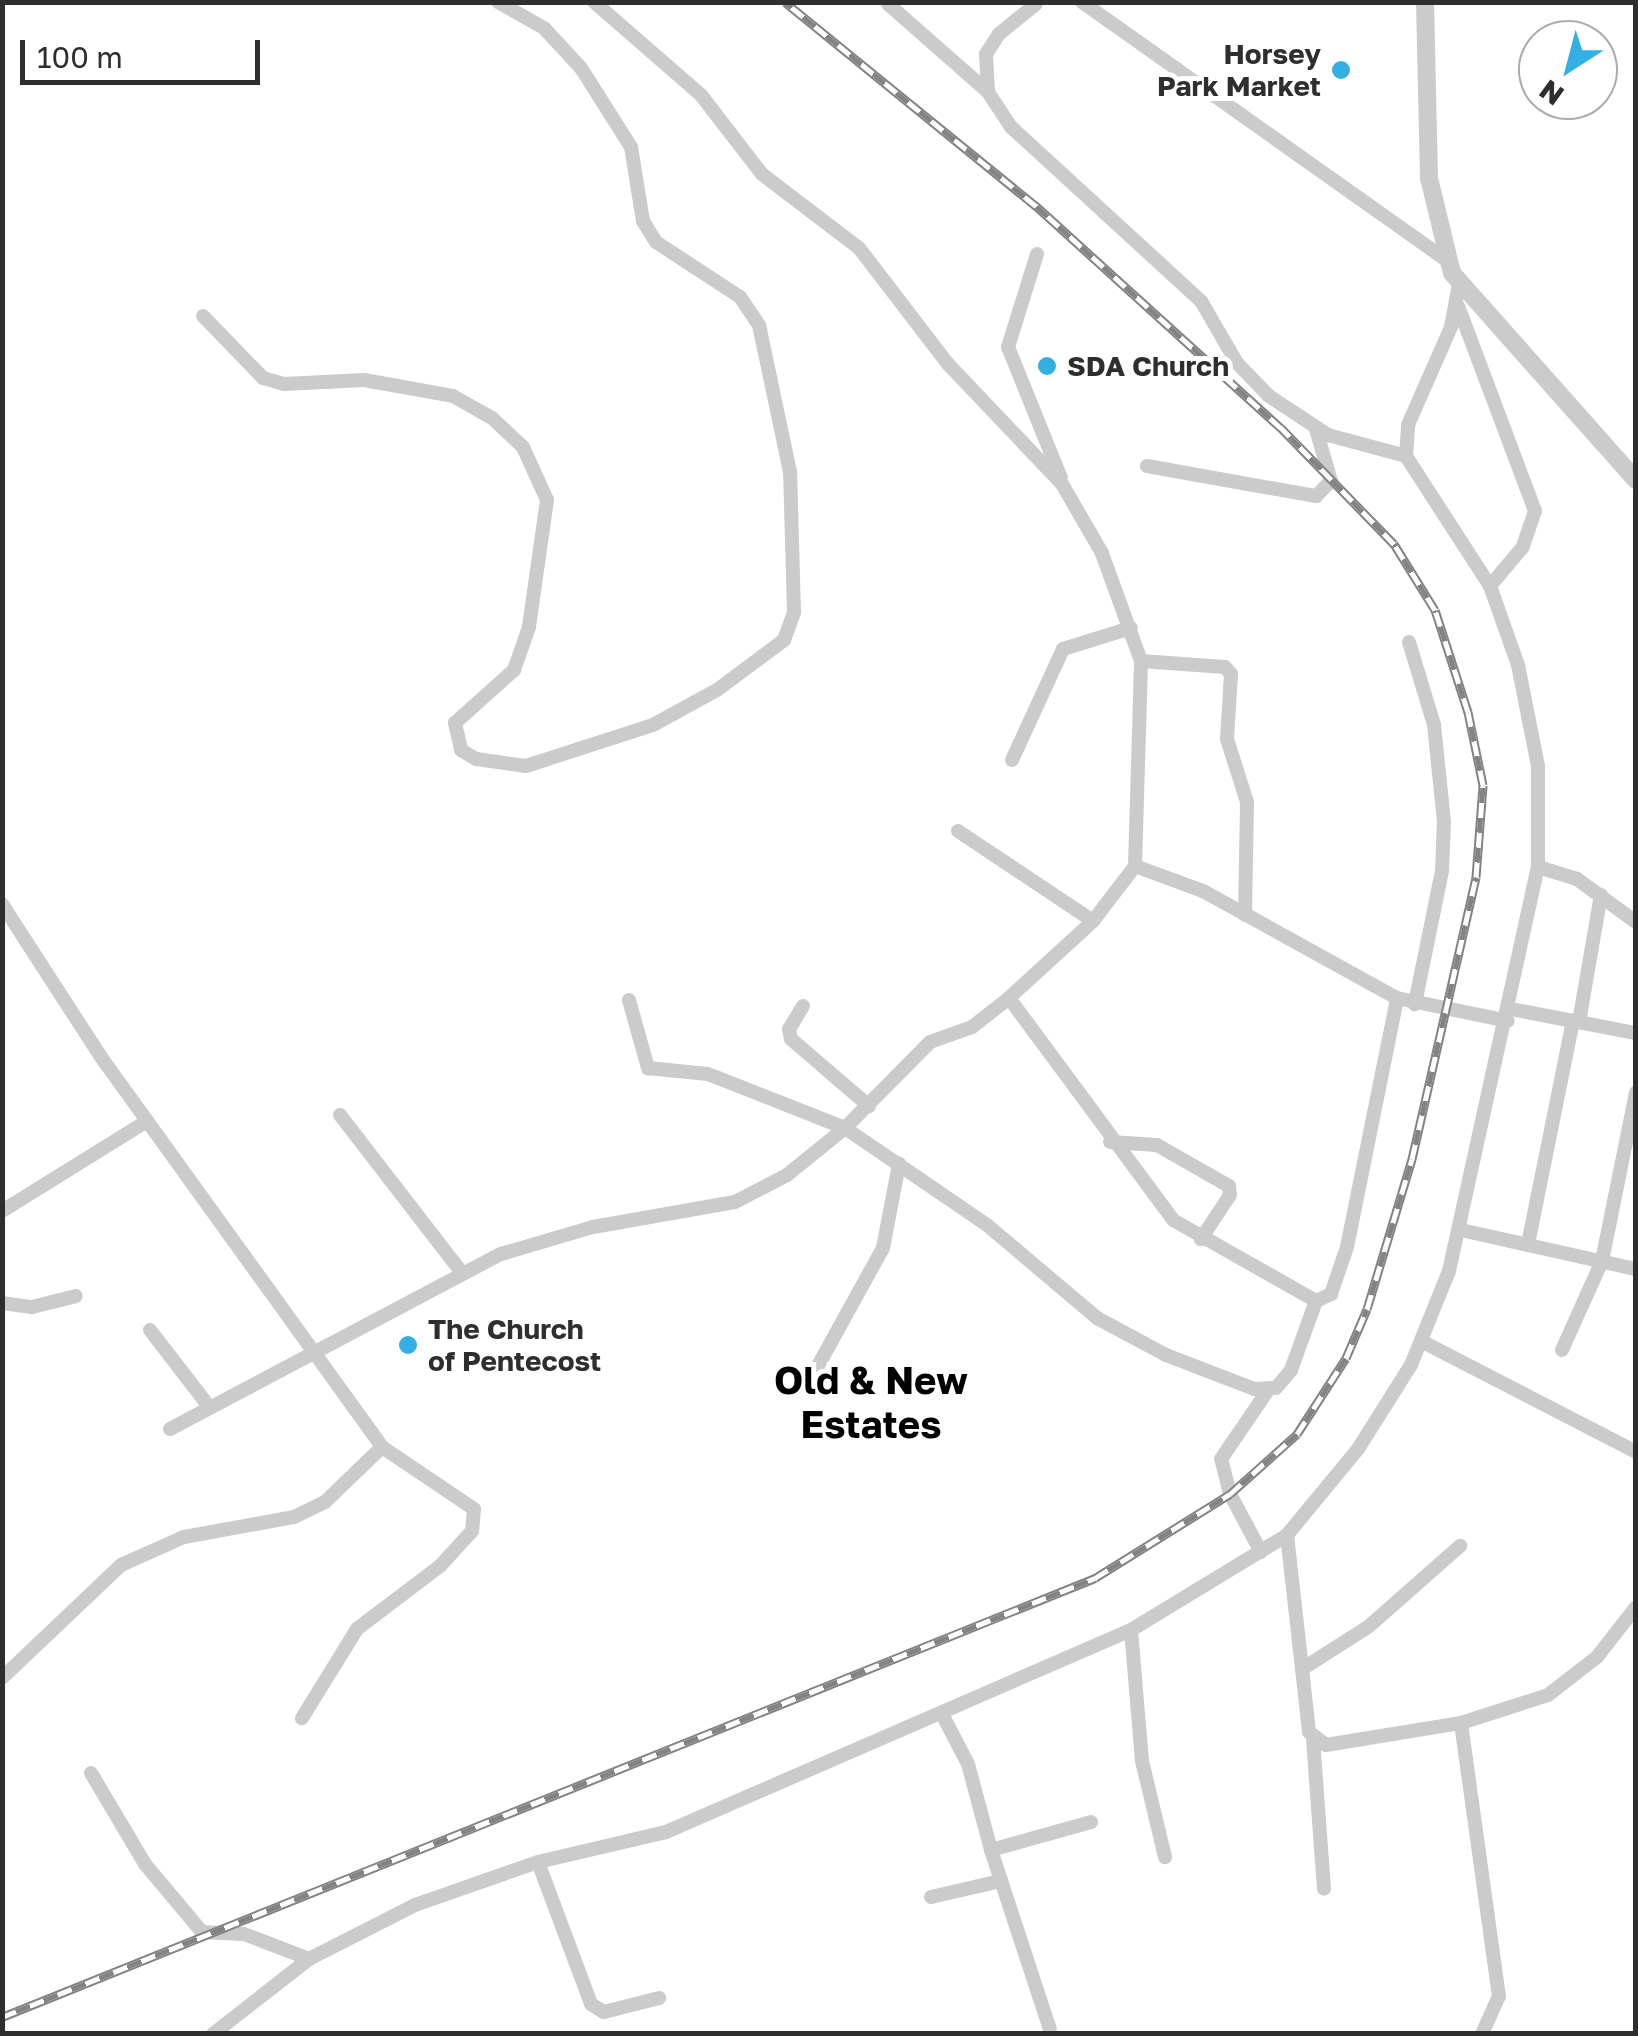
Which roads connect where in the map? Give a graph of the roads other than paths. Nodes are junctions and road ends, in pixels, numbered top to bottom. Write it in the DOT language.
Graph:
graph roads {
  1 [pos="498,2"];
  2 [pos="594,2"];
  3 [pos="1082,2"];
  4 [pos="1425,2"];
  5 [pos="888,4"];
  6 [pos="1036,4"];
  7 [pos="988,92"];
  8 [pos="1037,254"];
  9 [pos="1446,260"];
  10 [pos="1459,284"];
  11 [pos="1458,306"];
  12 [pos="203,316"];
  13 [pos="1316,429"];
  14 [pos="1406,456"];
  15 [pos="1147,466"];
  16 [pos="1636,480"];
  17 [pos="1062,484"];
  18 [pos="1490,586"];
  19 [pos="1132,628"];
  20 [pos="1409,642"];
  21 [pos="1141,661"];
  22 [pos="1012,760"];
  23 [pos="958,831"];
  24 [pos="1135,866"];
  25 [pos="1538,867"];
  26 [pos="1600,895"];
  27 [pos="2,904"];
  28 [pos="1245,915"];
  29 [pos="1093,921"];
  30 [pos="1636,922"];
  31 [pos="1009,998"];
  32 [pos="1397,998"];
  33 [pos="629,1000"];
  34 [pos="1415,1004"];
  35 [pos="803,1006"];
  36 [pos="1510,1015"];
  37 [pos="1576,1021"];
  38 [pos="1636,1033"];
  39 [pos="1636,1092"];
  40 [pos="869,1106"];
  41 [pos="340,1115"];
  42 [pos="147,1120"];
  43 [pos="845,1128"];
  44 [pos="1110,1142"];
  45 [pos="898,1164"];
  46 [pos="2,1211"];
  47 [pos="1461,1230"];
  48 [pos="1202,1239"];
  49 [pos="1528,1244"];
  50 [pos="1602,1261"];
  51 [pos="1636,1269"];
  52 [pos="463,1274"];
  53 [pos="76,1296"];
  54 [pos="1316,1300"];
  55 [pos="2,1304"];
  56 [pos="150,1330"];
  57 [pos="1424,1342"];
  58 [pos="318,1350"];
  59 [pos="1562,1350"];
  60 [pos="814,1373"];
  61 [pos="1268,1390"];
  62 [pos="210,1408"];
  63 [pos="170,1429"];
  64 [pos="382,1447"];
  65 [pos="1636,1452"];
  66 [pos="1287,1534"];
  67 [pos="1460,1546"];
  68 [pos="1261,1552"];
  69 [pos="1636,1606"];
  70 [pos="1131,1630"];
  71 [pos="1302,1669"];
  72 [pos="2,1678"];
  73 [pos="942,1714"];
  74 [pos="302,1718"];
  75 [pos="1461,1723"];
  76 [pos="1313,1740"];
  77 [pos="91,1773"];
  78 [pos="1092,1822"];
  79 [pos="991,1850"];
  80 [pos="1165,1857"];
  81 [pos="538,1862"];
  82 [pos="1002,1881"];
  83 [pos="1324,1888"];
  84 [pos="932,1897"];
  85 [pos="309,1959"];
  86 [pos="660,1998"];
  87 [pos="1050,2029"];
  88 [pos="214,2034"];
  89 [pos="1482,2034"];
  1 -- 12 [label="street"];
  2 -- 17 [label="street"];
  3 -- 9 [label="street"];
  4 -- 9 [label="street"];
  5 -- 7 [label="street"];
  6 -- 7 [label="street"];
  7 -- 13 [label="street"];
  8 -- 17 [label="street"];
  9 -- 10 [label="street"];
  10 -- 11 [label="street"];
  10 -- 16 [label="street"];
  11 -- 14 [label="street"];
  11 -- 18 [label="street"];
  13 -- 14 [label="street"];
  13 -- 15 [label="street"];
  14 -- 18 [label="street"];
  17 -- 19 [label="street"];
  18 -- 25 [label="street"];
  19 -- 21 [label="street"];
  19 -- 22 [label="street"];
  20 -- 34 [label="street"];
  21 -- 24 [label="street"];
  21 -- 28 [label="street"];
  23 -- 29 [label="street"];
  24 -- 28 [label="street"];
  24 -- 29 [label="street"];
  25 -- 26 [label="street"];
  25 -- 36 [label="street"];
  26 -- 30 [label="street"];
  26 -- 37 [label="street"];
  27 -- 42 [label="street"];
  28 -- 32 [label="street"];
  29 -- 31 [label="street"];
  31 -- 40 [label="street"];
  31 -- 44 [label="street"];
  32 -- 34 [label="street"];
  32 -- 54 [label="street"];
  33 -- 43 [label="street"];
  34 -- 36 [label="street"];
  35 -- 40 [label="street"];
  36 -- 37 [label="street"];
  36 -- 47 [label="street"];
  37 -- 38 [label="street"];
  37 -- 49 [label="street"];
  39 -- 50 [label="street"];
  40 -- 43 [label="street"];
  41 -- 52 [label="street"];
  42 -- 46 [label="street"];
  42 -- 58 [label="street"];
  43 -- 45 [label="street"];
  43 -- 52 [label="street"];
  44 -- 48 [label="street"];
  44 -- 48 [label="street"];
  45 -- 60 [label="street"];
  45 -- 61 [label="street"];
  47 -- 49 [label="street"];
  47 -- 57 [label="street"];
  48 -- 54 [label="street"];
  49 -- 50 [label="street"];
  50 -- 51 [label="street"];
  50 -- 59 [label="street"];
  52 -- 58 [label="street"];
  53 -- 55 [label="street"];
  54 -- 61 [label="street"];
  56 -- 62 [label="street"];
  57 -- 65 [label="street"];
  57 -- 66 [label="street"];
  58 -- 62 [label="street"];
  58 -- 64 [label="street"];
  61 -- 68 [label="street"];
  62 -- 63 [label="street"];
  64 -- 72 [label="street"];
  64 -- 74 [label="street"];
  66 -- 68 [label="street"];
  66 -- 71 [label="street"];
  67 -- 71 [label="street"];
  68 -- 70 [label="street"];
  69 -- 75 [label="street"];
  70 -- 73 [label="street"];
  70 -- 80 [label="street"];
  71 -- 76 [label="street"];
  73 -- 79 [label="street"];
  73 -- 81 [label="street"];
  75 -- 76 [label="street"];
  75 -- 89 [label="street"];
  76 -- 83 [label="street"];
  77 -- 85 [label="street"];
  78 -- 79 [label="street"];
  79 -- 82 [label="street"];
  81 -- 85 [label="street"];
  81 -- 86 [label="street"];
  82 -- 84 [label="street"];
  82 -- 87 [label="street"];
  85 -- 88 [label="street"];
}
